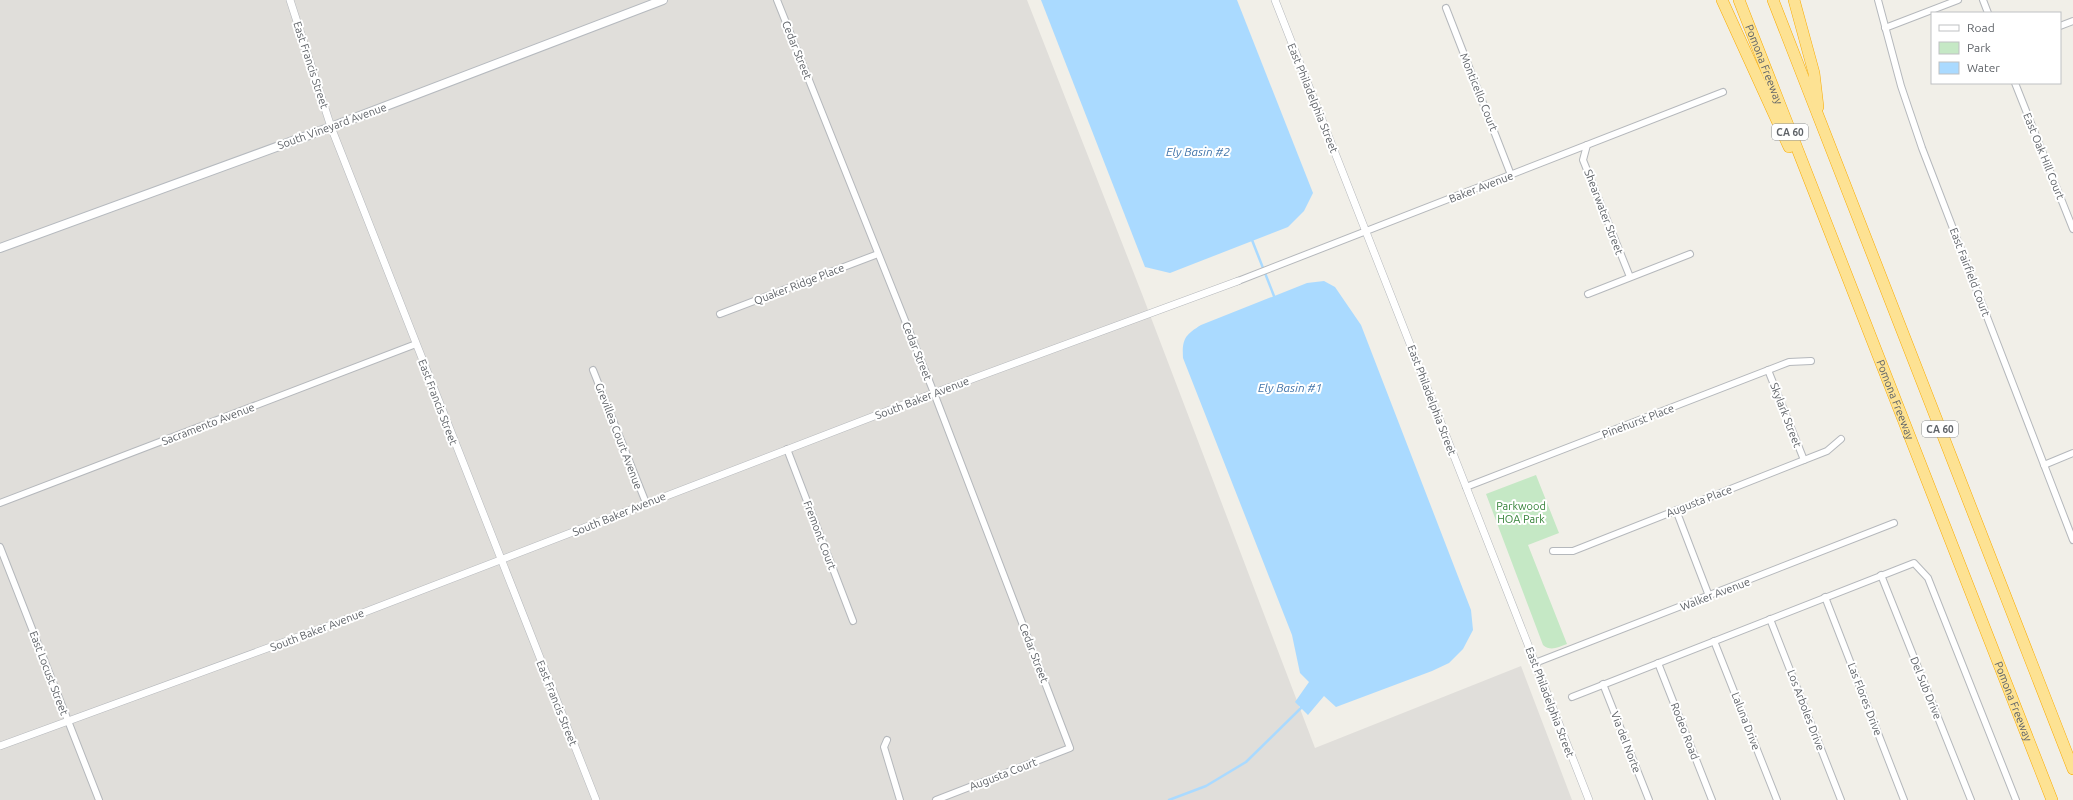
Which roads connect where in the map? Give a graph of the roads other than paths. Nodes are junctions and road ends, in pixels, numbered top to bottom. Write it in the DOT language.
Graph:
graph roads {
  1 [pos="290,0"];
  2 [pos="663,0"];
  3 [pos="777,0"];
  4 [pos="1275,0"];
  5 [pos="1722,0"];
  6 [pos="1739,0"];
  7 [pos="1773,0"];
  8 [pos="1794,0"];
  9 [pos="1878,0"];
  10 [pos="1958,0"];
  11 [pos="1983,0"];
  12 [pos="1446,8"];
  13 [pos="1988,12"];
  14 [pos="2073,21"];
  15 [pos="2061,26"];
  16 [pos="1886,28"];
  17 [pos="2015,84"];
  18 [pos="1723,92"];
  19 [pos="1820,124"];
  20 [pos="331,127"];
  21 [pos="1587,145"];
  22 [pos="1512,175"];
  23 [pos="2073,229"];
  24 [pos="1366,232"];
  25 [pos="0,248"];
  26 [pos="878,254"];
  27 [pos="1690,254"];
  28 [pos="1842,263"];
  29 [pos="1630,277"];
  30 [pos="1238,281"];
  31 [pos="1588,294"];
  32 [pos="720,314"];
  33 [pos="416,344"];
  34 [pos="1811,361"];
  35 [pos="593,370"];
  36 [pos="1768,370"];
  37 [pos="934,393"];
  38 [pos="1841,439"];
  39 [pos="787,449"];
  40 [pos="2073,453"];
  41 [pos="1804,460"];
  42 [pos="2044,465"];
  43 [pos="1466,487"];
  44 [pos="0,503"];
  45 [pos="646,503"];
  46 [pos="1676,510"];
  47 [pos="1894,523"];
  48 [pos="2073,540"];
  49 [pos="0,547"];
  50 [pos="1553,552"];
  51 [pos="500,559"];
  52 [pos="1881,575"];
  53 [pos="1709,596"];
  54 [pos="1825,597"];
  55 [pos="1770,620"];
  56 [pos="853,621"];
  57 [pos="1714,641"];
  58 [pos="1658,662"];
  59 [pos="1535,663"];
  60 [pos="1604,684"];
  61 [pos="1572,697"];
  62 [pos="68,721"];
  63 [pos="2060,735"];
  64 [pos="887,740"];
  65 [pos="0,746"];
  66 [pos="1070,748"];
  67 [pos="2073,763"];
  68 [pos="2073,769"];
  69 [pos="98,800"];
  70 [pos="596,800"];
  71 [pos="900,800"];
  72 [pos="936,800"];
  73 [pos="1588,800"];
  74 [pos="1649,800"];
  75 [pos="1712,800"];
  76 [pos="1777,800"];
  77 [pos="1841,800"];
  78 [pos="1904,800"];
  79 [pos="1971,800"];
  80 [pos="2016,800"];
  81 [pos="2052,800"];
  1 -- 20 [label="street, East Francis Street"];
  2 -- 20 [label="main road, South Vineyard Avenue"];
  3 -- 26 [label="street, Cedar Street"];
  4 -- 24 [label="street, East Philadelphia Street"];
  5 -- 28 [label="highway"];
  6 -- 28 [label="highway, Pomona Freeway / CA 60"];
  7 -- 19 [label="highway, CA 60"];
  8 -- 19 [label="highway"];
  9 -- 16 [label="street, East Fairfield Court"];
  10 -- 16 [label="street"];
  11 -- 13 [label="street"];
  12 -- 22 [label="street, Monticello Court"];
  14 -- 15 [label="street"];
  16 -- 42 [label="street, East Fairfield Court"];
  17 -- 23 [label="street, East Oak Hill Court"];
  18 -- 21 [label="street, Baker Avenue"];
  19 -- 63 [label="highway, CA 60"];
  20 -- 25 [label="main road, South Vineyard Avenue"];
  20 -- 33 [label="street, East Francis Street"];
  21 -- 22 [label="street, Baker Avenue"];
  21 -- 29 [label="street, Shearwater Street"];
  22 -- 24 [label="street, Baker Avenue"];
  24 -- 30 [label="street, Baker Avenue"];
  24 -- 43 [label="street, East Philadelphia Street"];
  26 -- 32 [label="street, Quaker Ridge Place"];
  26 -- 37 [label="street, Cedar Street"];
  27 -- 29 [label="street"];
  28 -- 81 [label="highway, Pomona Freeway / CA 60"];
  29 -- 31 [label="street"];
  30 -- 37 [label="street, South Baker Avenue"];
  33 -- 44 [label="street, Sacramento Avenue"];
  33 -- 51 [label="street, East Francis Street"];
  34 -- 36 [label="street, Pinehurst Place"];
  35 -- 45 [label="street, Grevillea Court Avenue"];
  36 -- 41 [label="street, Skylark Street"];
  36 -- 43 [label="street, Pinehurst Place"];
  37 -- 39 [label="street, South Baker Avenue"];
  37 -- 66 [label="street, Cedar Street"];
  38 -- 41 [label="street, Augusta Place"];
  39 -- 45 [label="street, South Baker Avenue"];
  39 -- 56 [label="street, Fremont Court"];
  40 -- 42 [label="street"];
  41 -- 46 [label="street, Augusta Place"];
  42 -- 48 [label="street, East Fairfield Court"];
  43 -- 59 [label="street, East Philadelphia Street"];
  45 -- 51 [label="street, South Baker Avenue"];
  46 -- 50 [label="street, Augusta Place"];
  46 -- 53 [label="street"];
  47 -- 53 [label="street, Walker Avenue"];
  49 -- 62 [label="street, East Locust Street"];
  51 -- 62 [label="street, South Baker Avenue"];
  51 -- 70 [label="street, East Francis Street"];
  52 -- 54 [label="street"];
  52 -- 79 [label="street, Del Sub Drive"];
  52 -- 80 [label="street"];
  53 -- 59 [label="street, Walker Avenue"];
  54 -- 55 [label="street"];
  54 -- 78 [label="street, Las Flores Drive"];
  55 -- 57 [label="street"];
  55 -- 77 [label="street, Los Arboles Drive"];
  57 -- 58 [label="street"];
  57 -- 76 [label="street, Laluna Drive"];
  58 -- 60 [label="street"];
  58 -- 75 [label="street, Rodeo Road"];
  59 -- 73 [label="street, East Philadelphia Street"];
  60 -- 61 [label="street"];
  60 -- 74 [label="street, Via del Norte"];
  62 -- 65 [label="street, South Baker Avenue"];
  62 -- 69 [label="street, East Locust Street"];
  63 -- 67 [label="highway"];
  63 -- 68 [label="highway, CA 60"];
  64 -- 71 [label="street"];
  66 -- 72 [label="street, Augusta Court"];
}
